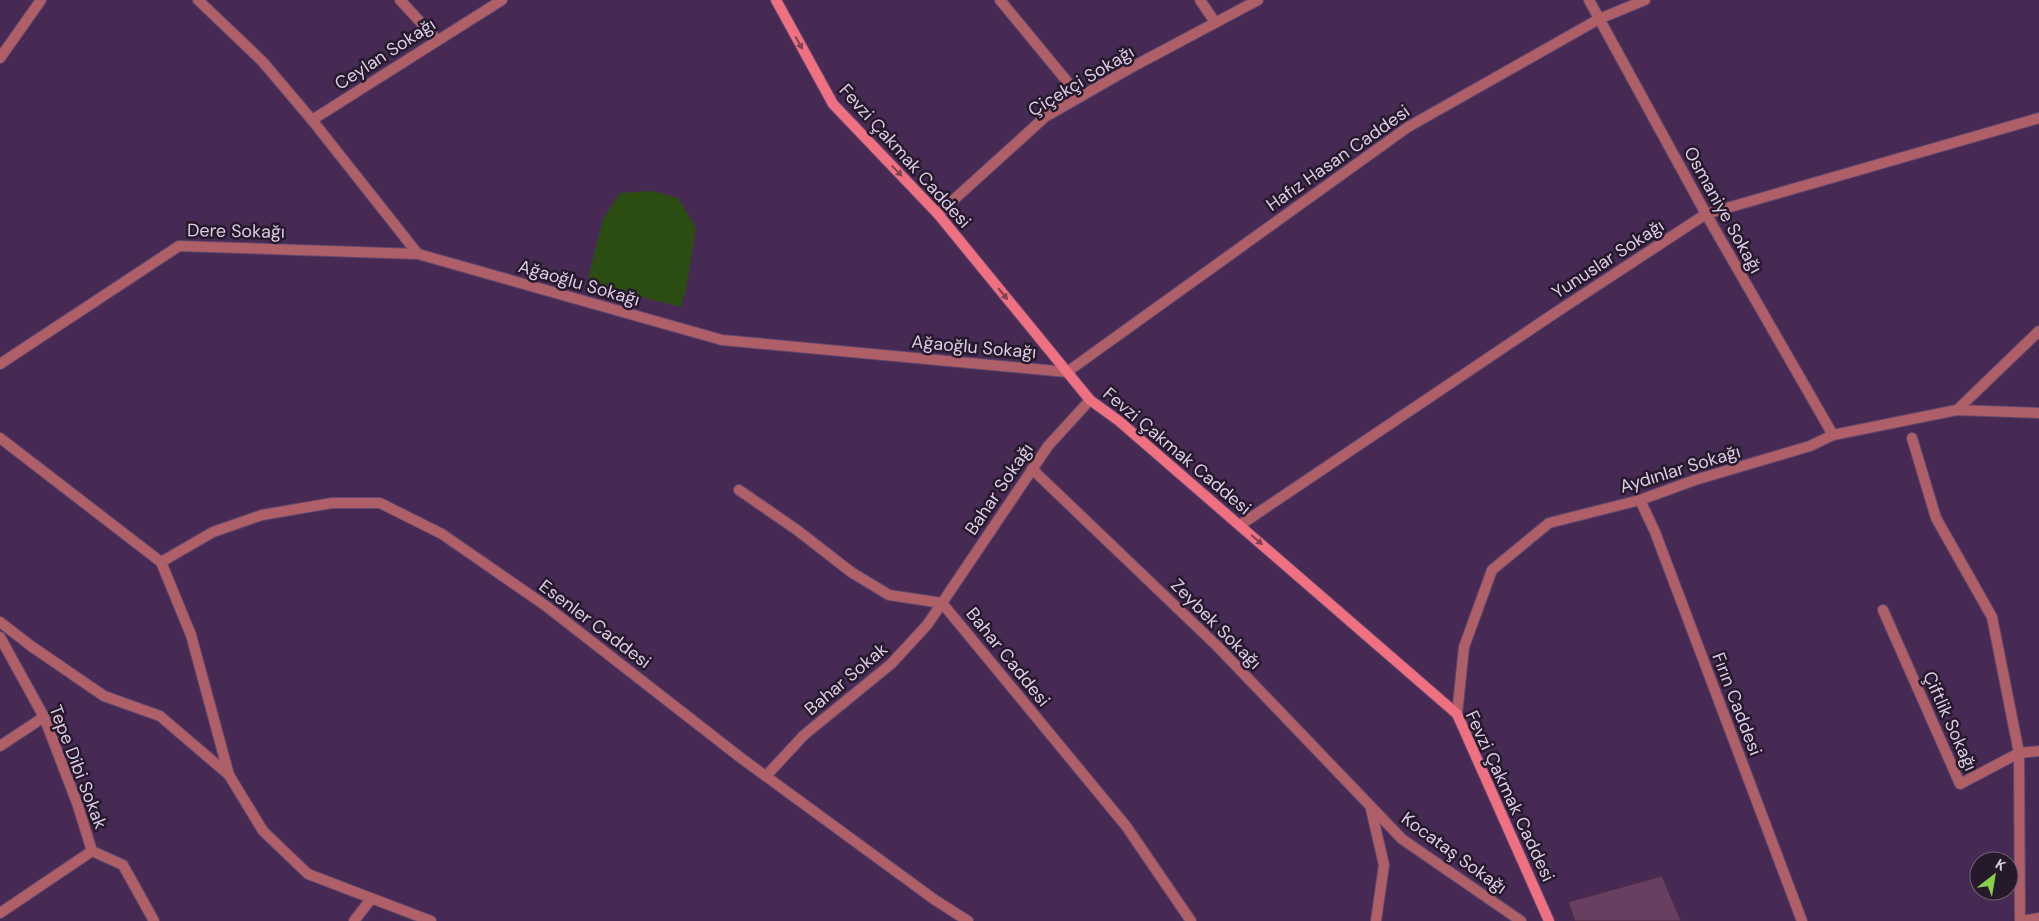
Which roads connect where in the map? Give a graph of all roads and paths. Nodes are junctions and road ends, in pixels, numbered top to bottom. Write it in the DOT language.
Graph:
graph roads {
  1 [pos="41,0"];
  2 [pos="198,0"];
  3 [pos="400,0"];
  4 [pos="502,0"];
  5 [pos="776,0"];
  6 [pos="1000,0"];
  7 [pos="1200,0"];
  8 [pos="1258,0"];
  9 [pos="1589,0"];
  10 [pos="1645,0"];
  11 [pos="1599,19"];
  12 [pos="1214,22"];
  13 [pos="436,40"];
  14 [pos="0,58"];
  15 [pos="1080,97"];
  16 [pos="2039,118"];
  17 [pos="312,120"];
  18 [pos="938,214"];
  19 [pos="1706,214"];
  20 [pos="418,254"];
  21 [pos="2039,331"];
  22 [pos="0,364"];
  23 [pos="1067,372"];
  24 [pos="1090,400"];
  25 [pos="1957,410"];
  26 [pos="2039,413"];
  27 [pos="1833,435"];
  28 [pos="0,438"];
  29 [pos="1912,438"];
  30 [pos="1032,469"];
  31 [pos="738,490"];
  32 [pos="1640,500"];
  33 [pos="1240,525"];
  34 [pos="161,562"];
  35 [pos="942,602"];
  36 [pos="1883,610"];
  37 [pos="0,622"];
  38 [pos="0,637"];
  39 [pos="1457,714"];
  40 [pos="44,716"];
  41 [pos="0,746"];
  42 [pos="2039,751"];
  43 [pos="2019,753"];
  44 [pos="229,775"];
  45 [pos="766,776"];
  46 [pos="1370,808"];
  47 [pos="92,851"];
  48 [pos="370,899"];
  49 [pos="0,913"];
  50 [pos="2039,918"];
  51 [pos="154,921"];
  52 [pos="354,921"];
  53 [pos="431,921"];
  54 [pos="968,921"];
  55 [pos="1191,921"];
  56 [pos="1376,921"];
  57 [pos="1521,921"];
  58 [pos="1549,921"];
  59 [pos="1802,921"];
  60 [pos="2021,921"];
  1 -- 14 [label="street"];
  2 -- 17 [label="street"];
  3 -- 13 [label="street"];
  4 -- 13 [label="street, Ceylan Sokağı"];
  5 -- 18 [label="main road, Fevzi Çakmak Caddesi, one-way"];
  6 -- 15 [label="street"];
  7 -- 12 [label="street"];
  8 -- 12 [label="street, Çiçekçi Sokağı"];
  9 -- 11 [label="street, Osmaniye Sokağı"];
  10 -- 11 [label="street, Hafız Hasan Caddesi"];
  11 -- 19 [label="street, Osmaniye Sokağı"];
  11 -- 23 [label="street, Hafız Hasan Caddesi"];
  12 -- 15 [label="street, Çiçekçi Sokağı"];
  13 -- 17 [label="street, Ceylan Sokağı"];
  15 -- 18 [label="street, Çiçekçi Sokağı"];
  16 -- 19 [label="street, Yunuslar Sokağı"];
  17 -- 20 [label="street"];
  18 -- 23 [label="main road, Fevzi Çakmak Caddesi, one-way"];
  19 -- 27 [label="street, Osmaniye Sokağı"];
  19 -- 33 [label="street, Yunuslar Sokağı"];
  20 -- 22 [label="street, Dere Sokağı"];
  20 -- 23 [label="street, Ağaoğlu Sokağı"];
  21 -- 25 [label="street"];
  23 -- 24 [label="main road, Fevzi Çakmak Caddesi"];
  24 -- 30 [label="street, Bahar Sokağı"];
  24 -- 33 [label="main road, Fevzi Çakmak Caddesi"];
  25 -- 26 [label="street, Aydınlar Sokağı"];
  25 -- 27 [label="street, Aydınlar Sokağı"];
  27 -- 32 [label="street, Aydınlar Sokağı"];
  28 -- 34 [label="street"];
  29 -- 43 [label="street"];
  30 -- 35 [label="street, Bahar Sokağı"];
  30 -- 46 [label="street, Zeybek Sokağı"];
  31 -- 35 [label="street, Bahar Caddesi"];
  32 -- 39 [label="street, Aydınlar Sokağı"];
  32 -- 59 [label="street, Fırın Caddesi"];
  33 -- 39 [label="main road, Fevzi Çakmak Caddesi, one-way"];
  34 -- 44 [label="street"];
  34 -- 45 [label="street, Esenler Caddesi"];
  35 -- 45 [label="street, Bahar Sokak"];
  35 -- 55 [label="street, Bahar Caddesi"];
  36 -- 43 [label="street, Çiftlik Sokağı"];
  37 -- 44 [label="street"];
  38 -- 40 [label="street, Tepe Dibi Sokak"];
  39 -- 58 [label="main road, Fevzi Çakmak Caddesi"];
  40 -- 41 [label="street"];
  40 -- 47 [label="street, Tepe Dibi Sokak"];
  42 -- 43 [label="street"];
  43 -- 60 [label="street"];
  44 -- 48 [label="street"];
  45 -- 54 [label="street, Esenler Caddesi"];
  46 -- 56 [label="street"];
  46 -- 57 [label="street, Kocataş Sokağı"];
  47 -- 49 [label="street"];
  47 -- 51 [label="street, Tepe Dibi Sokak"];
  48 -- 52 [label="street"];
  48 -- 53 [label="street"];
  50 -- 60 [label="street"];
}
